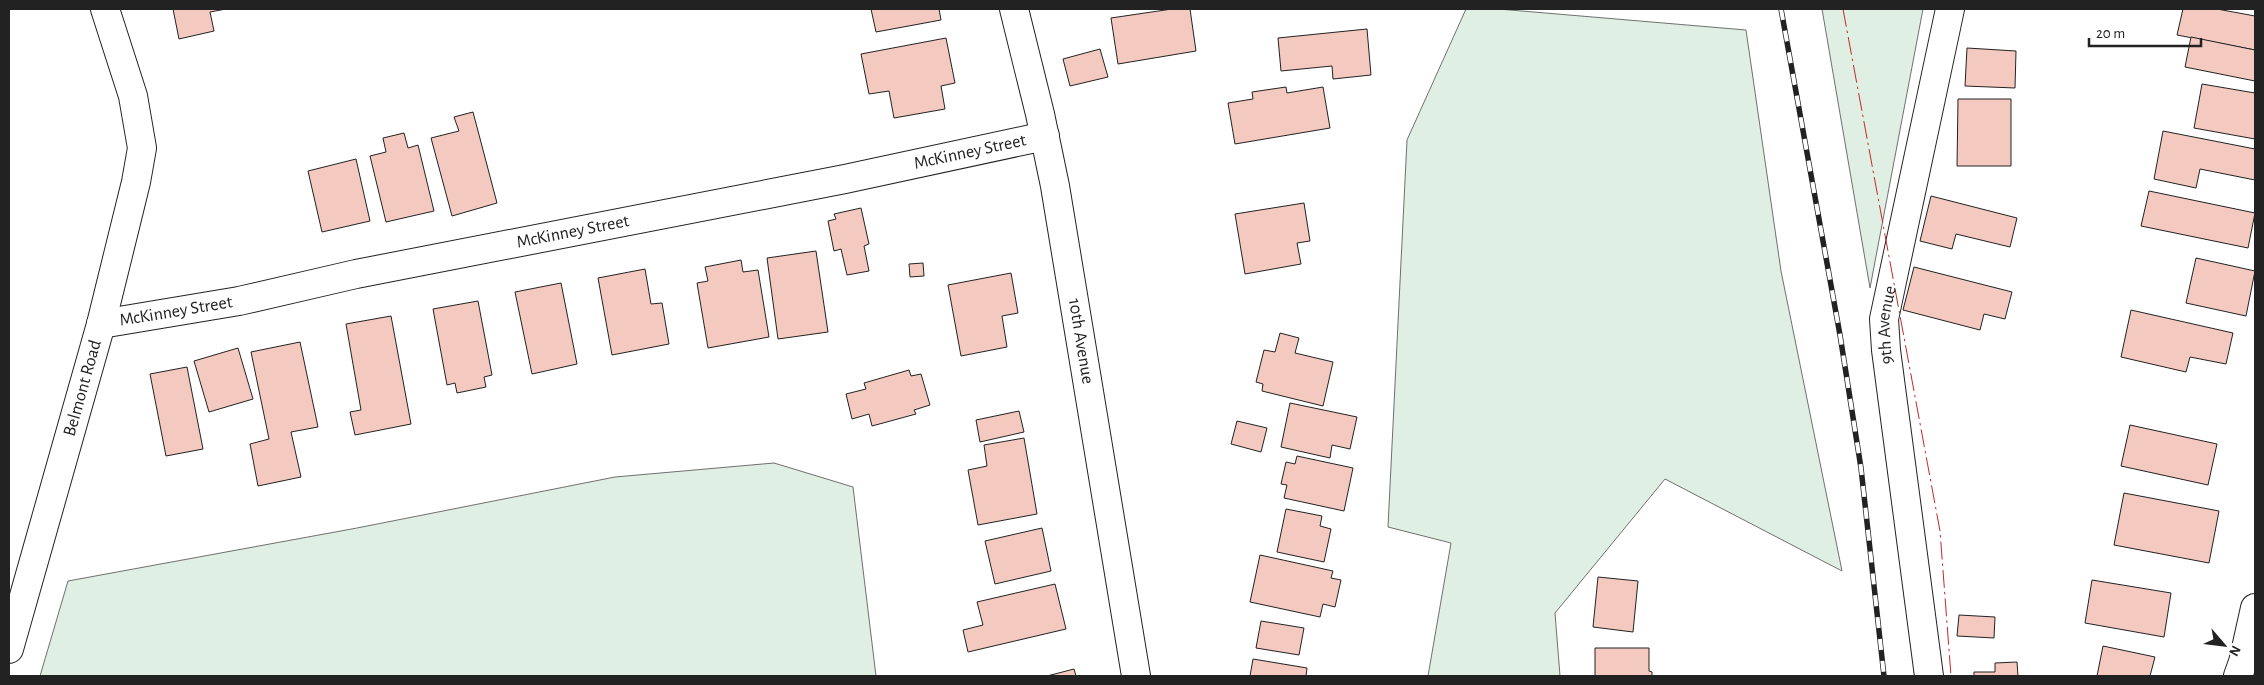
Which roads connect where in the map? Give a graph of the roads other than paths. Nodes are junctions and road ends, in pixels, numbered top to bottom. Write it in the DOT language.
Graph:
graph roads {
  1 [pos="105,9"];
  2 [pos="1014,9"];
  3 [pos="1950,9"];
  4 [pos="1045,136"];
  5 [pos="101,324"];
  6 [pos="2255,608"];
  7 [pos="9,650"];
  8 [pos="2246,666"];
  9 [pos="1136,676"];
  10 [pos="1928,676"];
  1 -- 5 [label="street, Belmont Road"];
  2 -- 4 [label="street, 10th Avenue"];
  3 -- 10 [label="street, 9th Avenue"];
  4 -- 5 [label="street, McKinney Street"];
  4 -- 9 [label="street, 10th Avenue"];
  5 -- 7 [label="street, Belmont Road"];
  6 -- 8 [label="street"];
}
